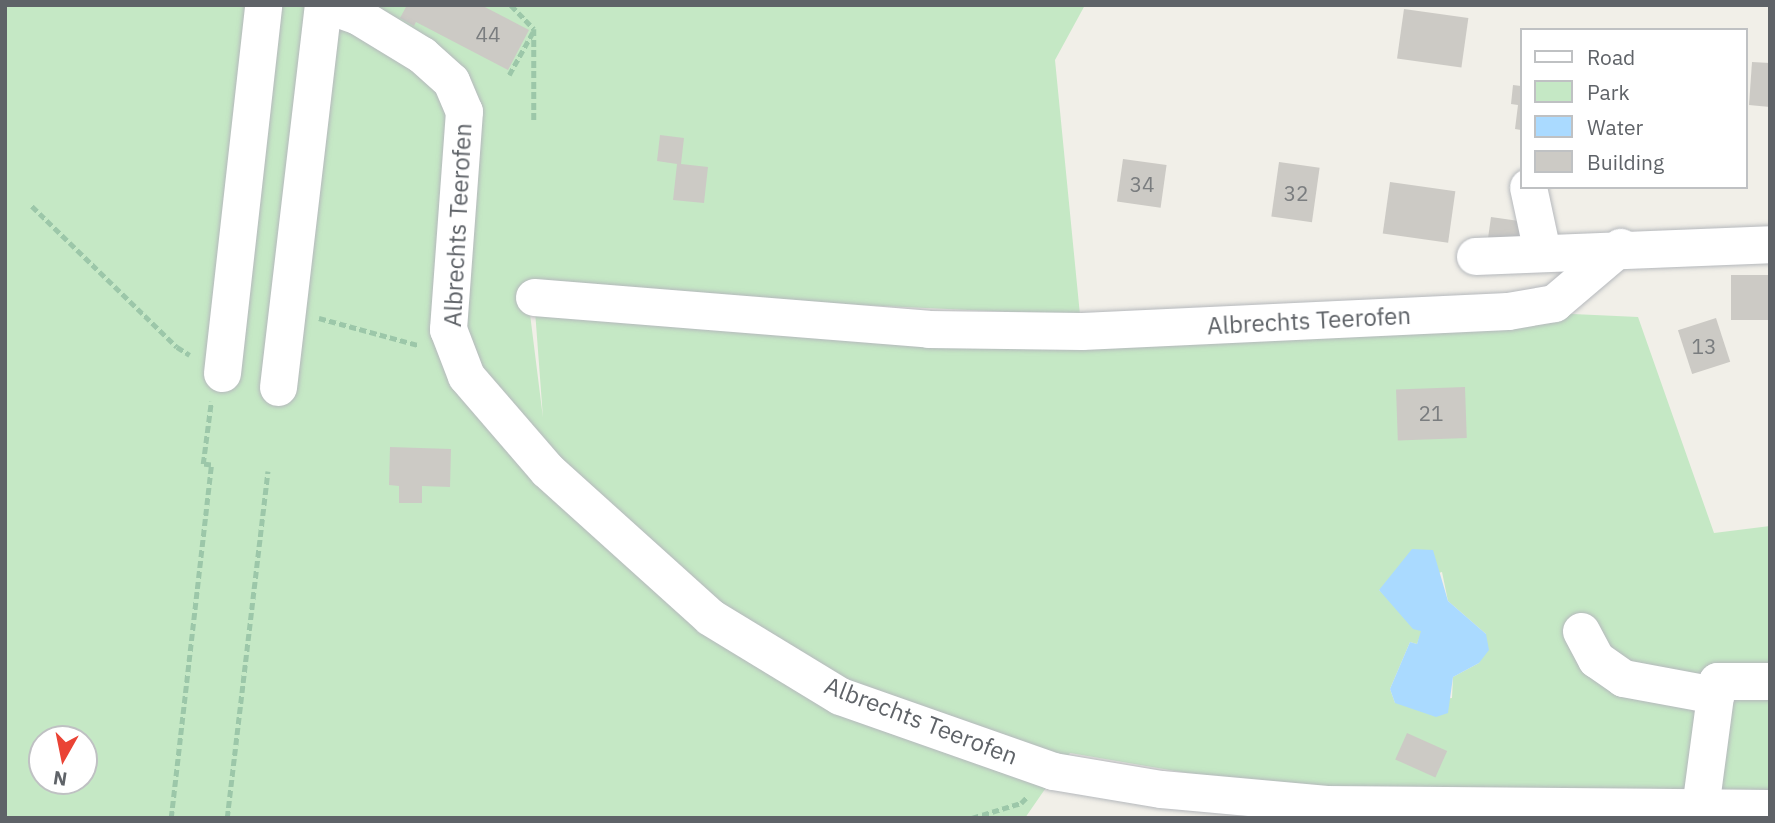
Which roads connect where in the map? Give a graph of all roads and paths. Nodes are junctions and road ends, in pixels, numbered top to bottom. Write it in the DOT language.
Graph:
graph roads {
  1 [pos="263,5"];
  2 [pos="323,5"];
  3 [pos="328,5"];
  4 [pos="511,5"];
  5 [pos="534,29"];
  6 [pos="509,75"];
  7 [pos="534,120"];
  8 [pos="1528,189"];
  9 [pos="32,206"];
  10 [pos="1770,244"];
  11 [pos="1620,247"];
  12 [pos="1542,252"];
  13 [pos="1475,256"];
  14 [pos="534,297"];
  15 [pos="284,334"];
  16 [pos="453,343"];
  17 [pos="210,375"];
  18 [pos="278,387"];
  19 [pos="268,471"];
  20 [pos="1581,631"];
  21 [pos="1770,681"];
  22 [pos="1715,695"];
  23 [pos="1053,771"];
  24 [pos="1700,808"];
  25 [pos="1770,808"];
  26 [pos="171,818"];
  27 [pos="230,818"];
  28 [pos="378,818"];
  29 [pos="972,818"];
  1 -- 17 [label="street"];
  2 -- 15 [label="street"];
  3 -- 16 [label="street, Albrechts Teerofen"];
  4 -- 5 [label="path"];
  5 -- 6 [label="path"];
  5 -- 7 [label="path"];
  8 -- 12 [label="street"];
  9 -- 17 [label="path"];
  10 -- 11 [label="street"];
  11 -- 12 [label="street"];
  11 -- 14 [label="street, Albrechts Teerofen"];
  12 -- 13 [label="street"];
  15 -- 16 [label="path"];
  15 -- 18 [label="street"];
  16 -- 23 [label="street, Albrechts Teerofen"];
  17 -- 26 [label="path"];
  19 -- 27 [label="path"];
  20 -- 22 [label="street"];
  21 -- 22 [label="street"];
  22 -- 24 [label="street"];
  23 -- 24 [label="street, Albrechts Teerofen"];
  23 -- 29 [label="path"];
  24 -- 25 [label="street, Albrechts Teerofen"];
  27 -- 28 [label="path"];
}
